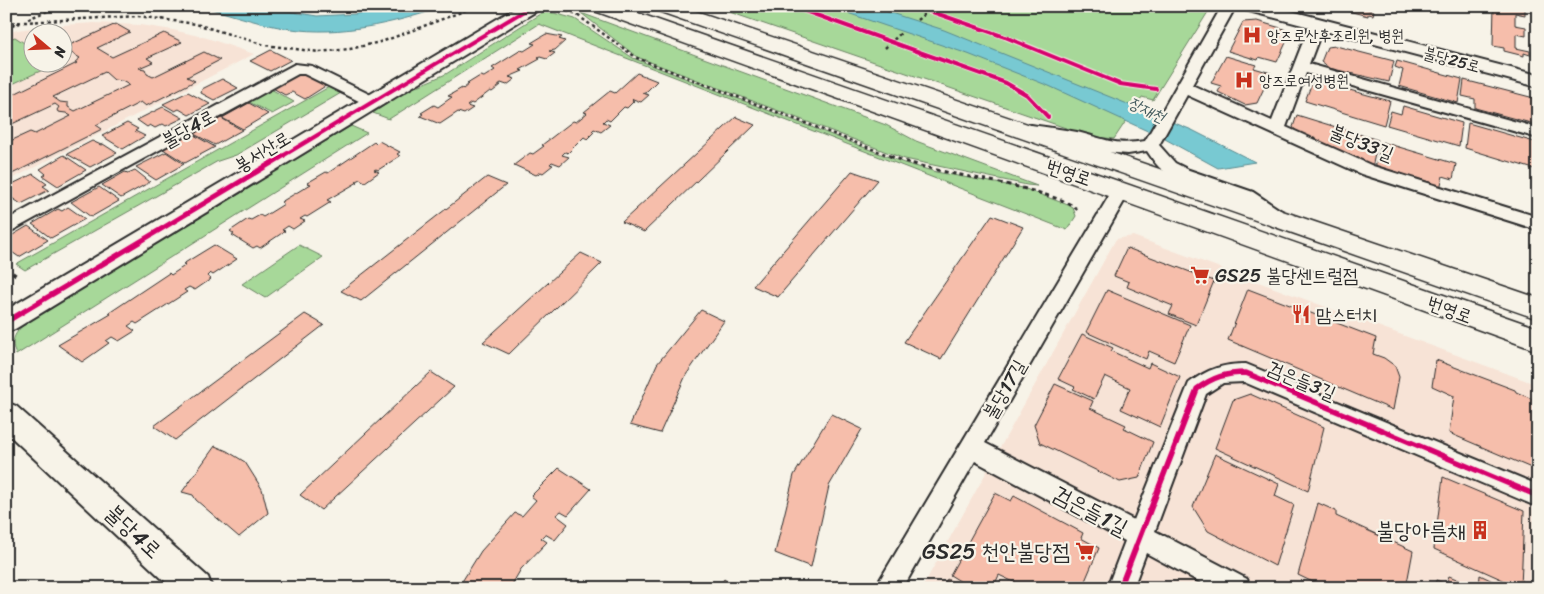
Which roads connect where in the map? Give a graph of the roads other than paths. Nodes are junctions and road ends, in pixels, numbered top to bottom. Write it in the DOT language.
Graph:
graph roads {
  1 [pos="508,6"];
  2 [pos="532,6"];
  3 [pos="598,6"];
  4 [pos="662,6"];
  5 [pos="1229,6"];
  6 [pos="1251,6"];
  7 [pos="1317,24"];
  8 [pos="1302,67"];
  9 [pos="1538,81"];
  10 [pos="1183,87"];
  11 [pos="366,98"];
  12 [pos="1278,128"];
  13 [pos="1021,129"];
  14 [pos="1538,133"];
  15 [pos="1151,145"];
  16 [pos="1121,191"];
  17 [pos="1282,219"];
  18 [pos="1538,224"];
  19 [pos="6,228"];
  20 [pos="6,304"];
  21 [pos="1538,309"];
  22 [pos="6,322"];
  23 [pos="1538,340"];
  24 [pos="6,414"];
  25 [pos="971,446"];
  26 [pos="1538,496"];
  27 [pos="1140,536"];
  28 [pos="196,588"];
  29 [pos="888,588"];
  30 [pos="1120,588"];
  31 [pos="1238,588"];
  1 -- 11 [label="street, 봉서산로"];
  2 -- 11 [label="street, 봉서산로"];
  3 -- 16 [label="main road, 번영로"];
  4 -- 13 [label="main road, 번영로"];
  5 -- 10 [label="street"];
  6 -- 7 [label="street, 불당25로"];
  7 -- 8 [label="street"];
  7 -- 9 [label="street, 불당25로"];
  8 -- 12 [label="street"];
  8 -- 14 [label="street"];
  10 -- 12 [label="street, 불당33길"];
  10 -- 15 [label="street"];
  11 -- 19 [label="street, 불당4로"];
  11 -- 20 [label="street, 봉서산로"];
  11 -- 22 [label="street, 봉서산로"];
  12 -- 18 [label="street, 불당33길"];
  13 -- 15 [label="street"];
  13 -- 17 [label="main road, 번영로"];
  15 -- 17 [label="street"];
  16 -- 23 [label="main road, 번영로"];
  16 -- 25 [label="street, 불당17길"];
  17 -- 21 [label="main road, 번영로"];
  24 -- 28 [label="street, 불당4로"];
  25 -- 27 [label="street, 검은들1길"];
  25 -- 29 [label="street, 불당17길"];
  26 -- 27 [label="street, 검은들3길"];
  27 -- 30 [label="street, 검은들3길"];
  27 -- 31 [label="street, 검은들1길"];
}
